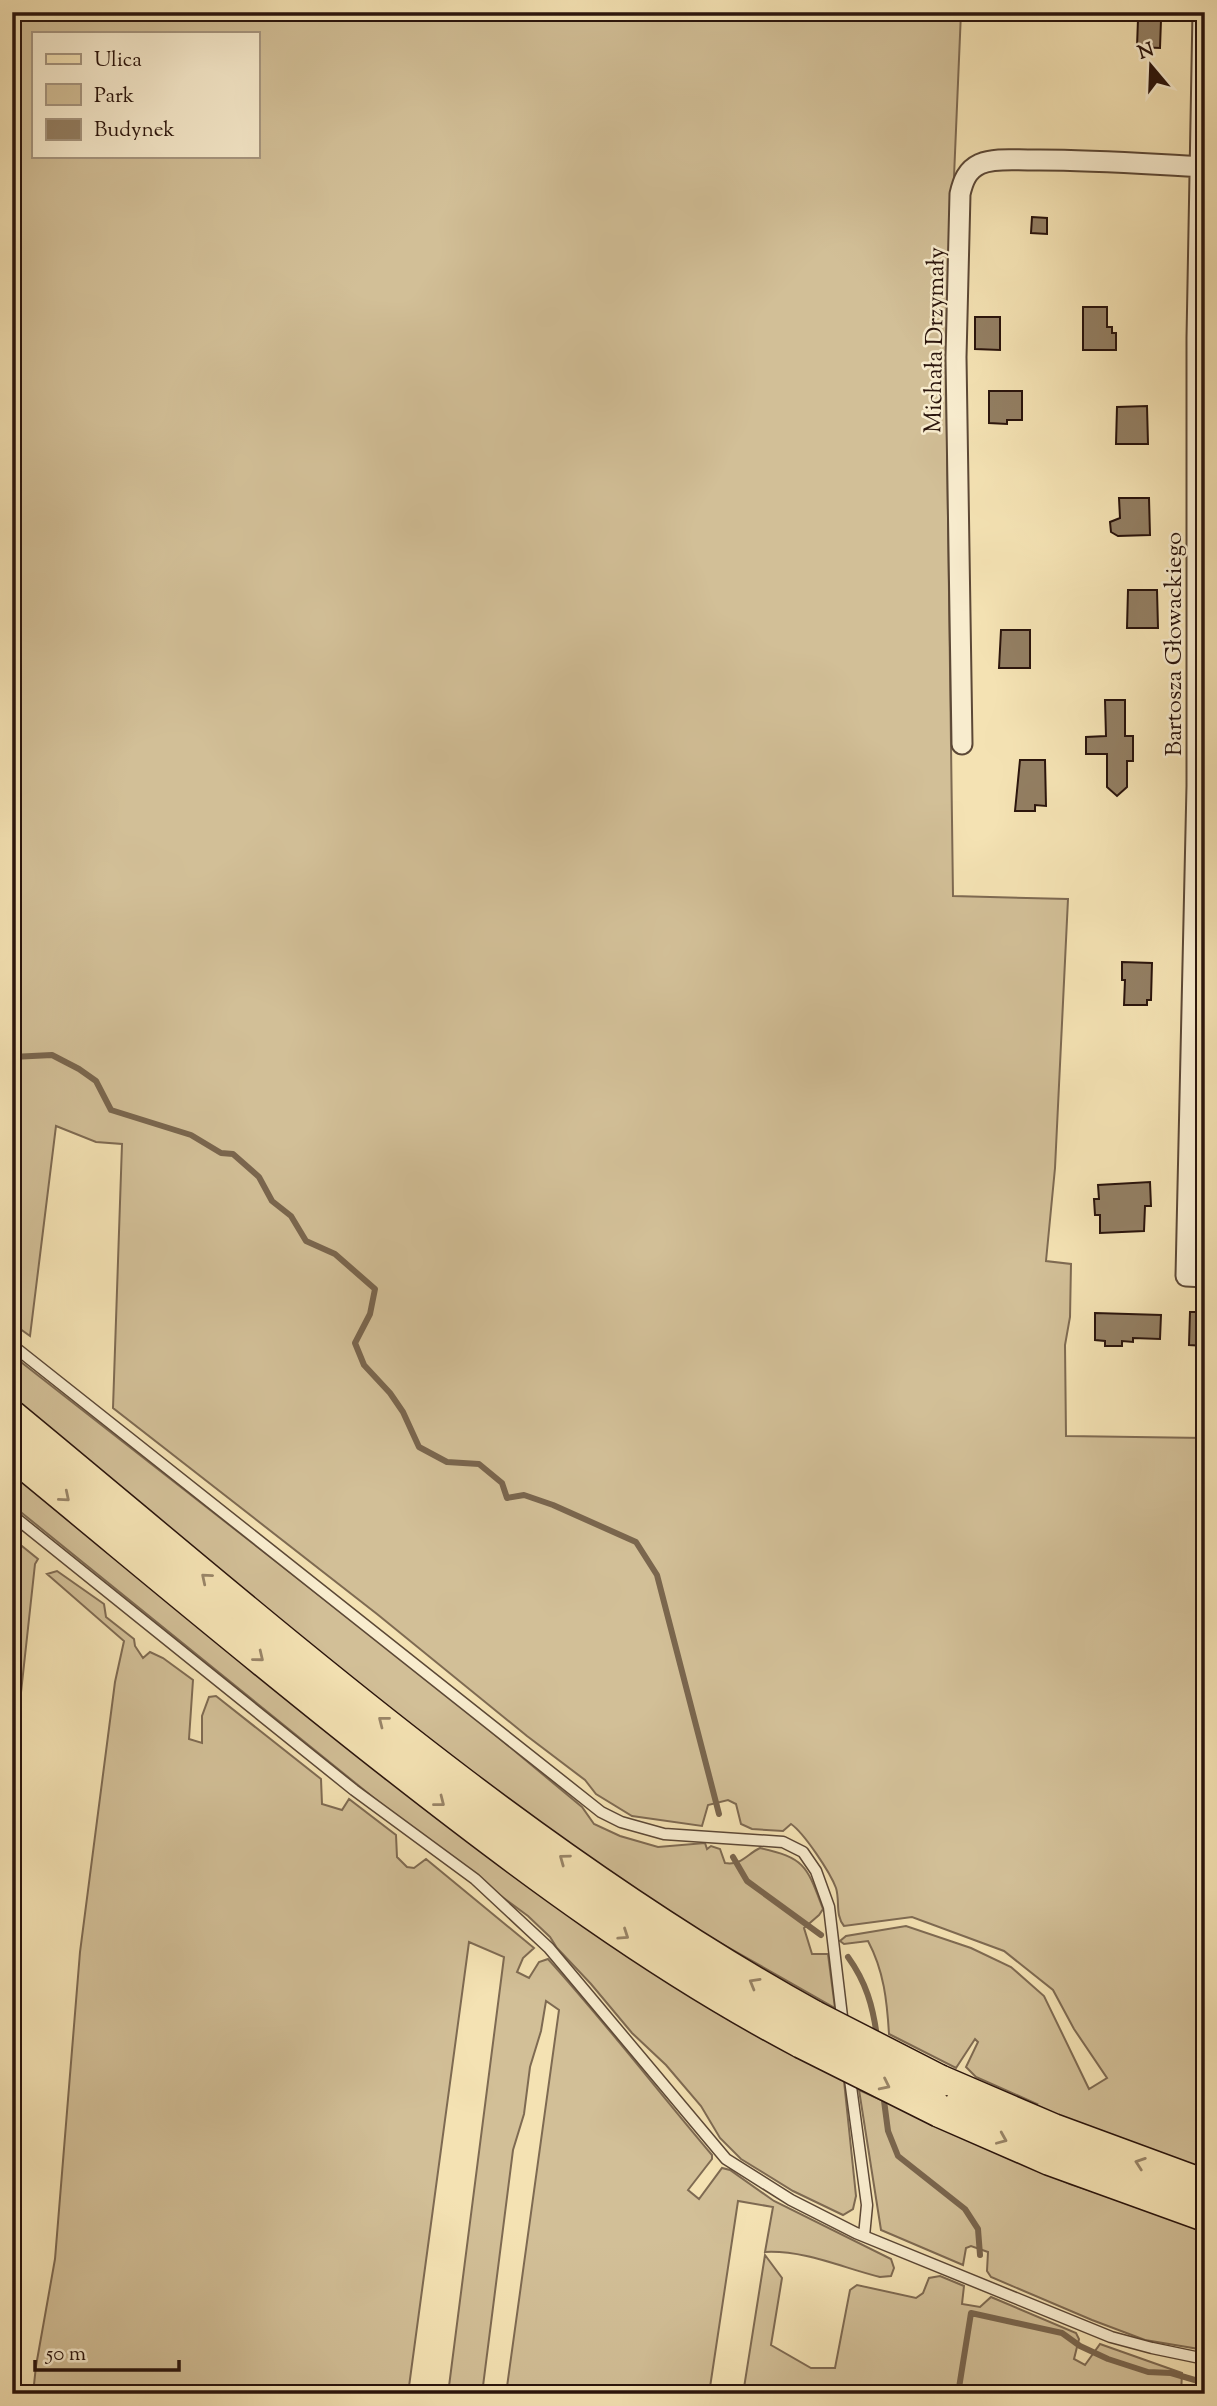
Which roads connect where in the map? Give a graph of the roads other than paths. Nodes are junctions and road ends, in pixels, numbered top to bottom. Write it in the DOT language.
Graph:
graph roads {
  1 [pos="1203,12"];
  2 [pos="1202,167"];
  3 [pos="962,744"];
  4 [pos="1196,1277"];
  5 [pos="12,1345"];
  6 [pos="12,1417"];
  7 [pos="12,1453"];
  8 [pos="12,1515"];
  9 [pos="808,2030"];
  10 [pos="846,2042"];
  11 [pos="847,2056"];
  12 [pos="940,2096"];
  13 [pos="1205,2186"];
  14 [pos="1205,2215"];
  15 [pos="864,2236"];
  16 [pos="1205,2359"];
  1 -- 2 [label="street, Bartosza Głowackiego"];
  2 -- 3 [label="street, Michała Drzymały"];
  2 -- 4 [label="street, Bartosza Głowackiego"];
  5 -- 10 [label="lane"];
  9 -- 6 [label="main road, one-way"];
  7 -- 9 [label="main road, one-way"];
  8 -- 15 [label="lane"];
  9 -- 12 [label="main road, bridge"];
  11 -- 15 [label="lane"];
  13 -- 12 [label="main road, one-way"];
  12 -- 14 [label="main road, one-way"];
  15 -- 16 [label="lane"];
}
